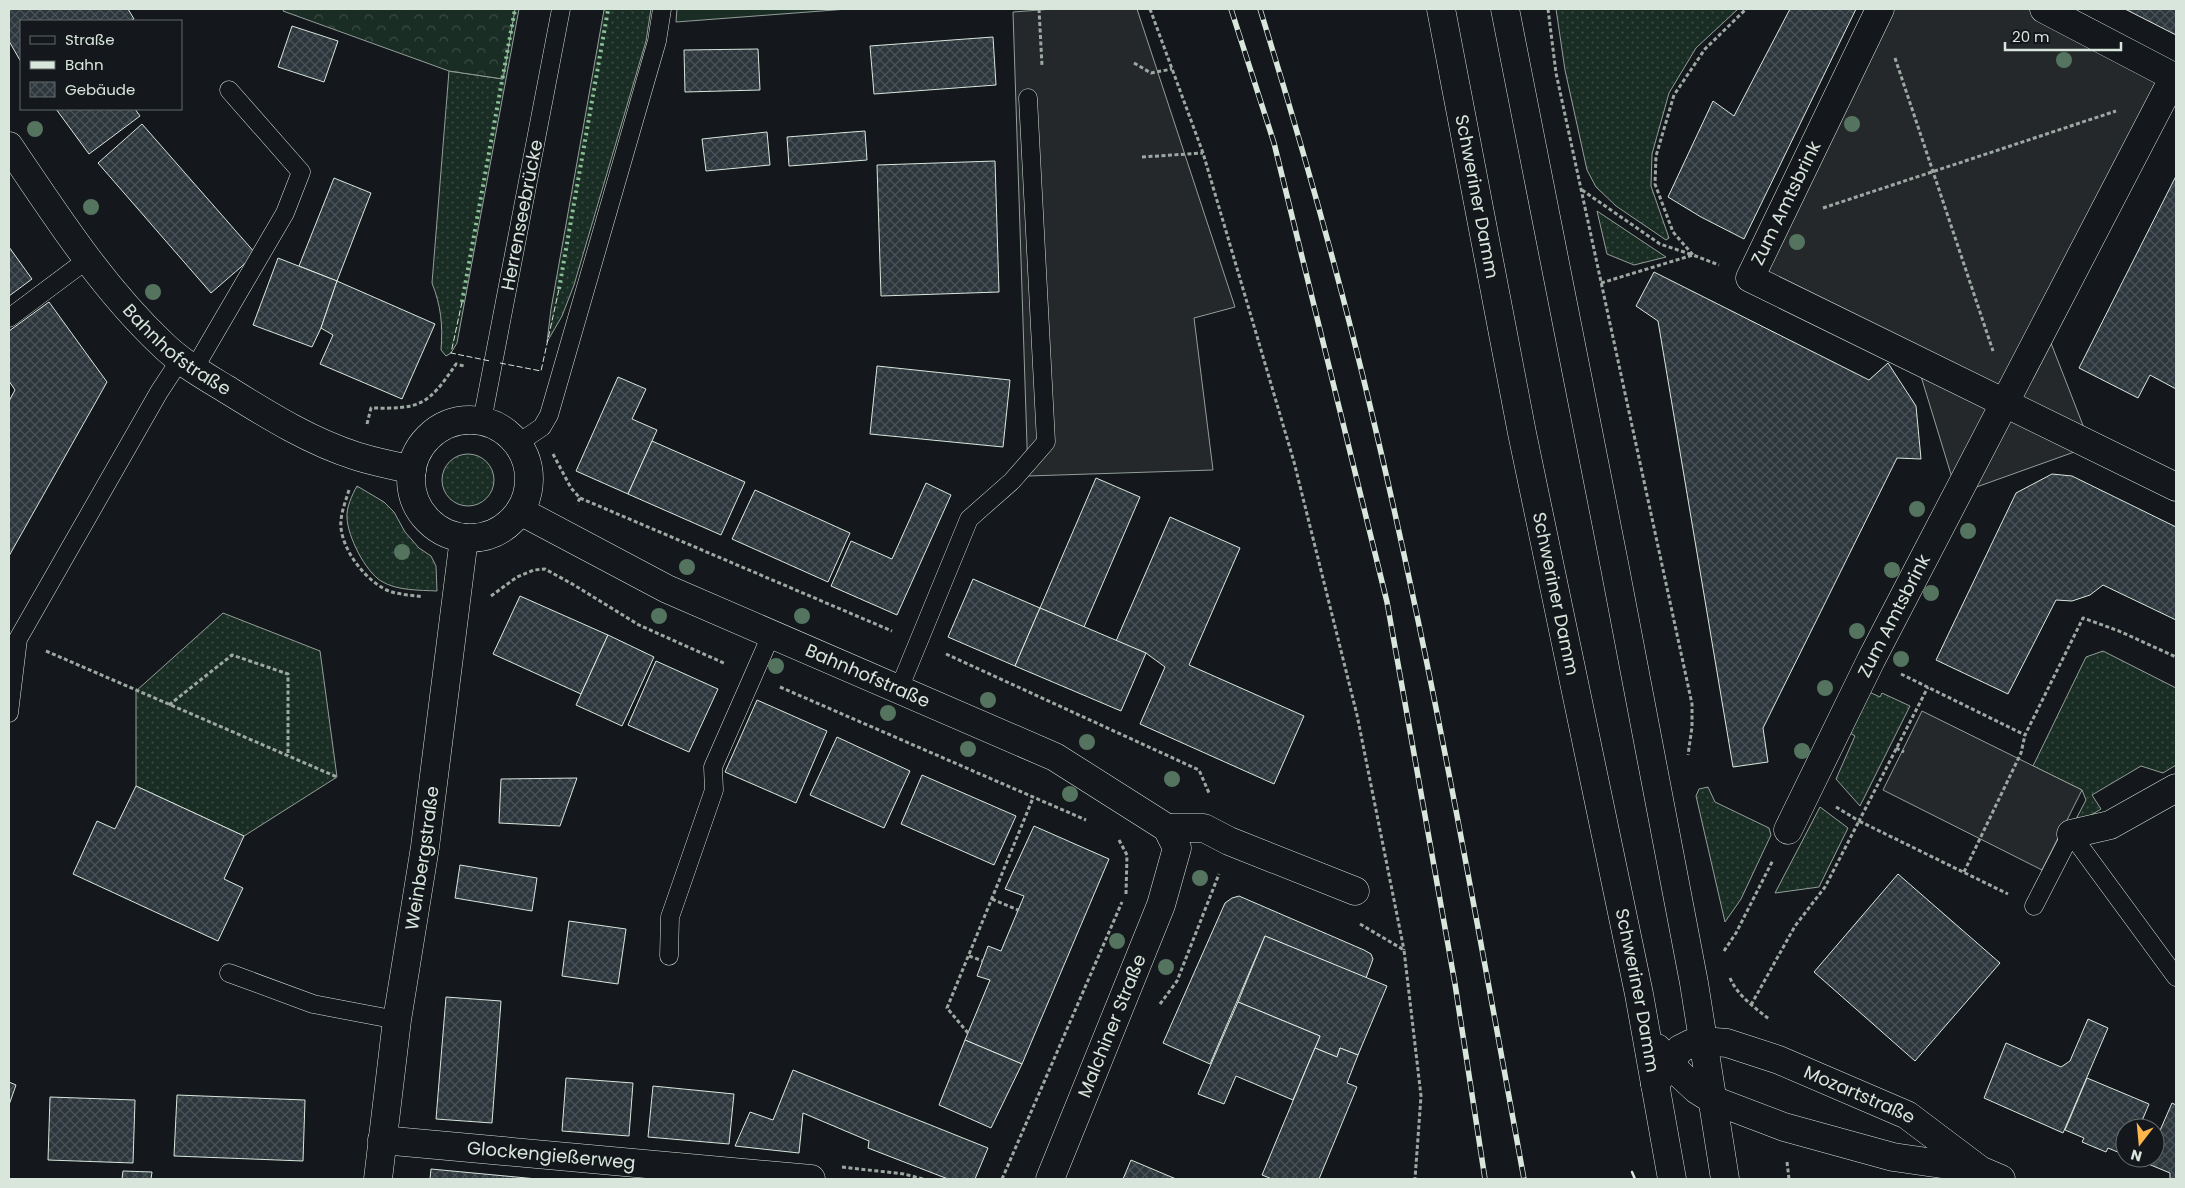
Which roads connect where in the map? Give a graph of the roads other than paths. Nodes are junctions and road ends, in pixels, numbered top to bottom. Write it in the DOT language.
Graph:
graph roads {
  1 [pos="561,9"];
  2 [pos="662,9"];
  3 [pos="1441,9"];
  4 [pos="1505,9"];
  5 [pos="1880,9"];
  6 [pos="2044,9"];
  7 [pos="229,90"];
  8 [pos="1028,98"];
  9 [pos="9,146"];
  10 [pos="88,259"];
  11 [pos="9,318"];
  12 [pos="187,364"];
  13 [pos="2003,403"];
  14 [pos="482,422"];
  15 [pos="517,444"];
  16 [pos="412,470"];
  17 [pos="2176,487"];
  18 [pos="520,511"];
  19 [pos="464,538"];
  20 [pos="771,635"];
  21 [pos="899,689"];
  22 [pos="9,713"];
  23 [pos="2176,788"];
  24 [pos="1167,828"];
  25 [pos="1788,830"];
  26 [pos="2071,834"];
  27 [pos="1355,891"];
  28 [pos="2034,906"];
  29 [pos="668,956"];
  30 [pos="229,973"];
  31 [pos="2176,977"];
  32 [pos="397,1020"];
  33 [pos="1703,1041"];
  34 [pos="1661,1074"];
  35 [pos="1712,1100"];
  36 [pos="382,1140"];
  37 [pos="1990,1175"];
  38 [pos="378,1179"];
  39 [pos="811,1179"];
  40 [pos="1050,1179"];
  41 [pos="1672,1179"];
  42 [pos="1725,1179"];
  1 -- 14 [label="lane, Herrenseebrücke"];
  2 -- 15 [label="lane"];
  3 -- 34 [label="street, Schweriner Damm"];
  4 -- 33 [label="street"];
  5 -- 13 [label="street, Zum Amtsbrink"];
  6 -- 13 [label="street, Zum Amtsbrink"];
  7 -- 12 [label="lane"];
  8 -- 21 [label="lane"];
  9 -- 10 [label="street, Bahnhofstraße"];
  10 -- 11 [label="lane"];
  10 -- 12 [label="street, Bahnhofstraße"];
  12 -- 16 [label="street, Bahnhofstraße"];
  12 -- 22 [label="lane"];
  13 -- 17 [label="street, Zum Amtsbrink"];
  13 -- 25 [label="street, Zum Amtsbrink"];
  14 -- 15 [label="street"];
  14 -- 16 [label="street"];
  15 -- 18 [label="street"];
  16 -- 19 [label="street"];
  18 -- 19 [label="street"];
  18 -- 20 [label="street, Bahnhofstraße"];
  19 -- 32 [label="street, Weinbergstraße"];
  20 -- 21 [label="street, Bahnhofstraße"];
  20 -- 29 [label="lane"];
  21 -- 24 [label="street, Bahnhofstraße"];
  23 -- 26 [label="street"];
  24 -- 27 [label="street"];
  24 -- 40 [label="street, Malchiner Straße"];
  26 -- 28 [label="lane"];
  26 -- 31 [label="lane"];
  30 -- 32 [label="lane"];
  32 -- 36 [label="street, Weinbergstraße"];
  33 -- 34 [label="street"];
  33 -- 35 [label="street"];
  33 -- 37 [label="street, Mozartstraße"];
  34 -- 35 [label="street"];
  34 -- 41 [label="street, Schweriner Damm"];
  35 -- 37 [label="street"];
  35 -- 42 [label="street"];
  36 -- 38 [label="street, Weinbergstraße"];
  36 -- 39 [label="street, Glockengießerweg"];
}
